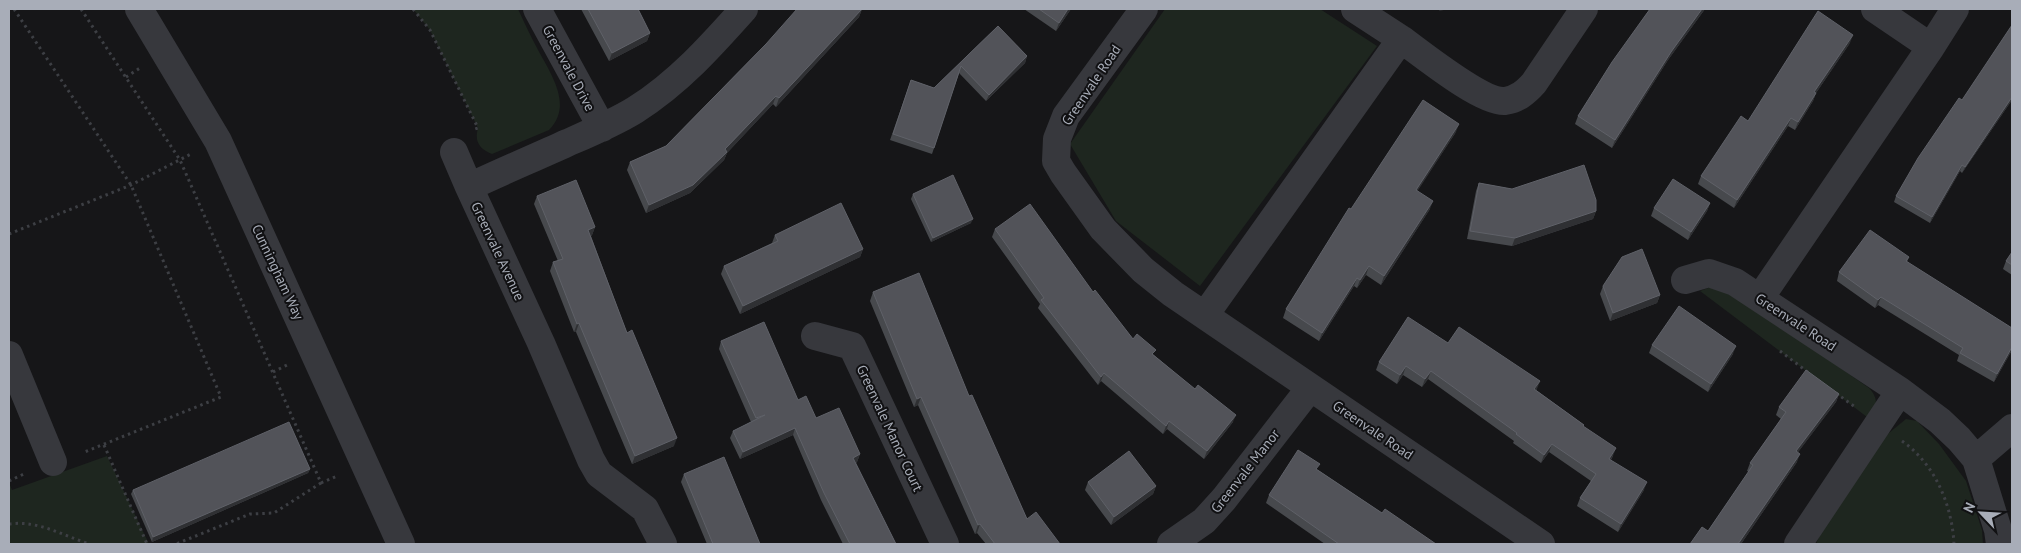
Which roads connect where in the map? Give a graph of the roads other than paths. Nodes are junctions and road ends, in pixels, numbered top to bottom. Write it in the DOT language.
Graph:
graph roads {
  1 [pos="139,9"];
  2 [pos="537,9"];
  3 [pos="744,9"];
  4 [pos="1144,9"];
  5 [pos="1356,9"];
  6 [pos="1584,9"];
  7 [pos="1875,9"];
  8 [pos="1955,9"];
  9 [pos="1401,39"];
  10 [pos="1931,47"];
  11 [pos="602,128"];
  12 [pos="454,152"];
  13 [pos="469,187"];
  14 [pos="1685,280"];
  15 [pos="1760,298"];
  16 [pos="1205,316"];
  17 [pos="815,336"];
  18 [pos="9,355"];
  19 [pos="1310,388"];
  20 [pos="1900,391"];
  21 [pos="2012,428"];
  22 [pos="1976,459"];
  23 [pos="53,462"];
  24 [pos="401,544"];
  25 [pos="663,544"];
  26 [pos="945,544"];
  27 [pos="1171,544"];
  28 [pos="1541,544"];
  29 [pos="1798,544"];
  30 [pos="2000,544"];
  1 -- 24 [label="street, Cunningham Way"];
  2 -- 11 [label="street, Greenvale Drive"];
  3 -- 11 [label="street, Greenvale Avenue"];
  4 -- 16 [label="street, Greenvale Road"];
  5 -- 9 [label="street"];
  6 -- 9 [label="street"];
  7 -- 10 [label="street"];
  8 -- 10 [label="street"];
  9 -- 16 [label="street"];
  10 -- 15 [label="street"];
  11 -- 13 [label="street, Greenvale Avenue"];
  12 -- 13 [label="street"];
  13 -- 25 [label="street, Greenvale Avenue"];
  14 -- 15 [label="street, Greenvale Road"];
  15 -- 20 [label="street, Greenvale Road"];
  16 -- 19 [label="street, Greenvale Road"];
  17 -- 26 [label="street, Greenvale Manor Court"];
  18 -- 23 [label="street"];
  19 -- 27 [label="street, Greenvale Manor"];
  19 -- 28 [label="street, Greenvale Road"];
  20 -- 22 [label="street, Greenvale Road"];
  20 -- 29 [label="street"];
  21 -- 22 [label="street"];
  22 -- 30 [label="street, Greenvale Road"];
}
